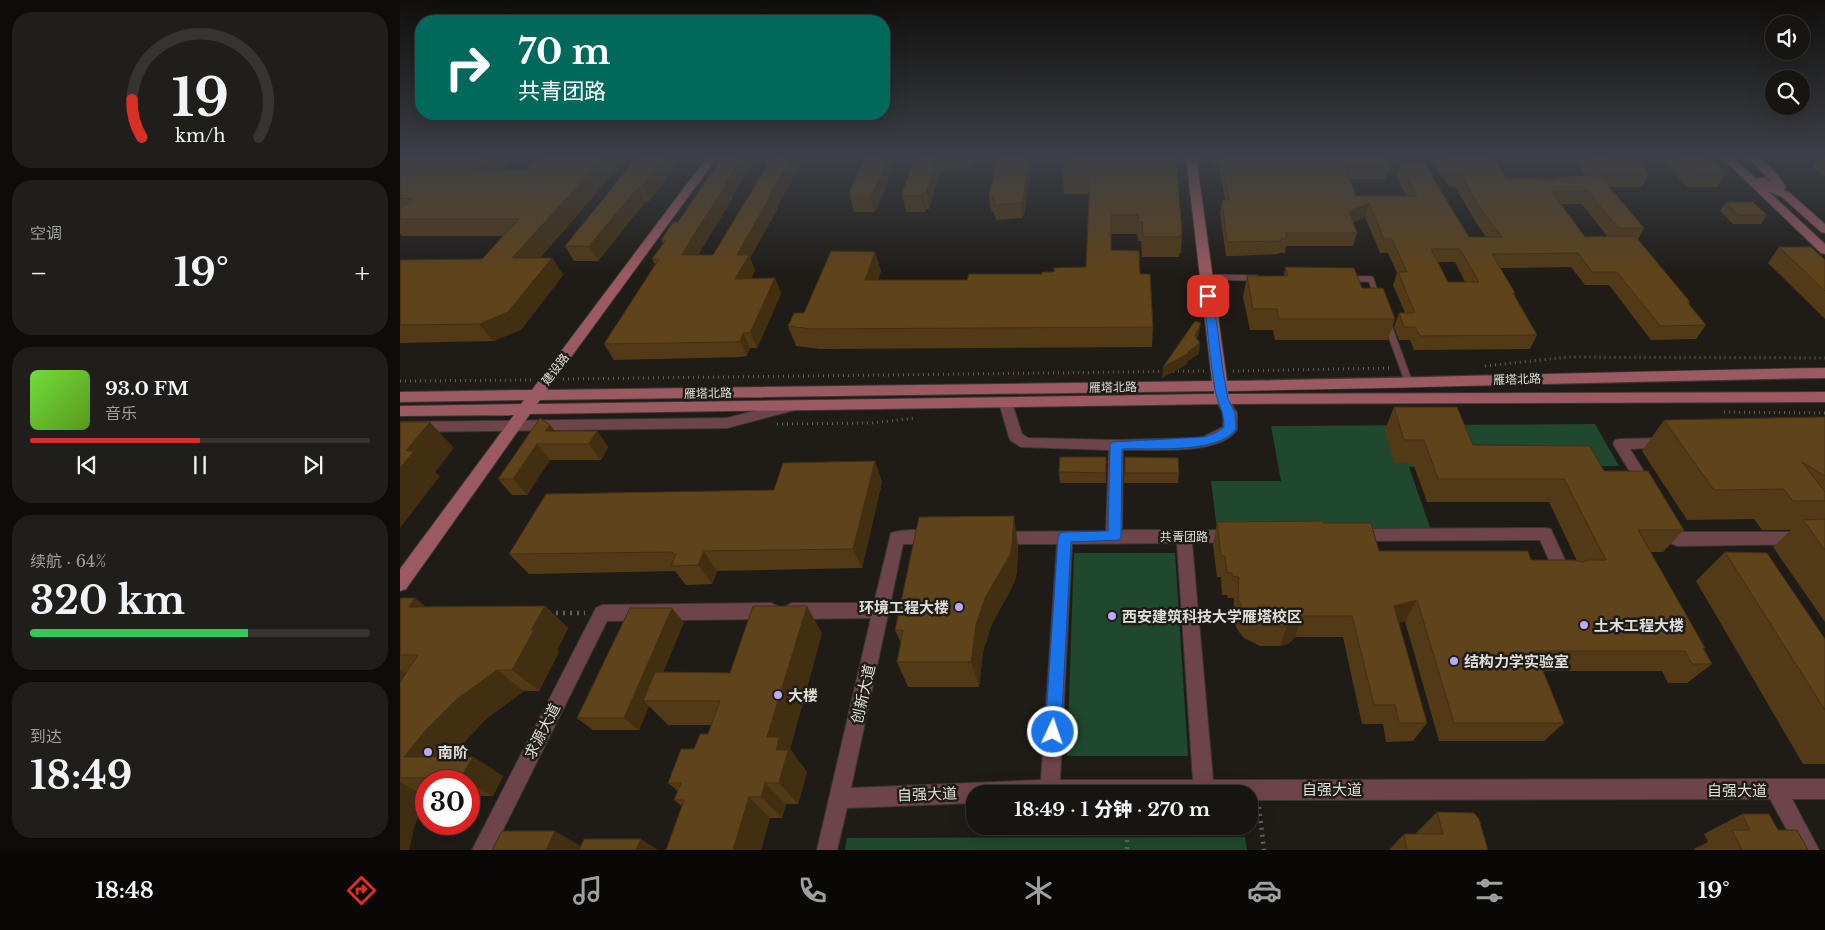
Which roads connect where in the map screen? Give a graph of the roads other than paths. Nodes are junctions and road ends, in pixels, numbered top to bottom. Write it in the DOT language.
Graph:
graph roads {
  1 [pos="1786,195"];
  2 [pos="683,196"];
  3 [pos="1197,196"];
  4 [pos="1767,196"];
  5 [pos="1825,230"];
  6 [pos="1825,250"];
  7 [pos="1206,277"];
  8 [pos="1260,278"];
  9 [pos="1341,279"];
  10 [pos="1380,305"];
  11 [pos="1383,314"];
  12 [pos="1825,373"];
  13 [pos="1409,383"];
  14 [pos="1220,385"];
  15 [pos="535,396"];
  16 [pos="400,397"];
  17 [pos="1825,397"];
  18 [pos="1006,404"];
  19 [pos="798,405"];
  20 [pos="524,410"];
  21 [pos="400,412"];
  22 [pos="513,426"];
  23 [pos="400,427"];
  24 [pos="1679,443"];
  25 [pos="1116,445"];
  26 [pos="1340,535"];
  27 [pos="1184,536"];
  28 [pos="1242,536"];
  29 [pos="1065,537"];
  30 [pos="1114,537"];
  31 [pos="946,538"];
  32 [pos="986,538"];
  33 [pos="1825,538"];
  34 [pos="1564,575"];
  35 [pos="400,583"];
  36 [pos="881,610"];
  37 [pos="1050,785"];
  38 [pos="1204,785"];
  39 [pos="1258,789"];
  40 [pos="1825,789"];
  41 [pos="1776,790"];
  42 [pos="966,793"];
  43 [pos="839,798"];
  44 [pos="482,850"];
  45 [pos="827,850"];
  46 [pos="1810,850"];
  1 -- 5 [label="main road"];
  2 -- 15 [label="main road, 建设路"];
  3 -- 7 [label="main road"];
  4 -- 6 [label="main road"];
  7 -- 8 [label="lane"];
  7 -- 14 [label="main road"];
  9 -- 10 [label="lane"];
  11 -- 13 [label="lane"];
  12 -- 13 [label="main road, 雁塔北路"];
  13 -- 14 [label="main road, 雁塔北路"];
  14 -- 15 [label="main road, 雁塔北路"];
  14 -- 17 [label="main road, 雁塔北路"];
  14 -- 18 [label="main road, 雁塔北路"];
  14 -- 25 [label="street"];
  15 -- 16 [label="main road, 雁塔北路"];
  15 -- 20 [label="main road, 建设路"];
  18 -- 19 [label="main road, 雁塔北路"];
  18 -- 25 [label="street"];
  19 -- 20 [label="main road, 雁塔北路"];
  19 -- 22 [label="street"];
  20 -- 21 [label="main road, 雁塔北路"];
  20 -- 22 [label="main road, 建设路"];
  22 -- 23 [label="street"];
  22 -- 35 [label="main road, 建设路"];
  24 -- 33 [label="street"];
  25 -- 30 [label="street"];
  26 -- 34 [label="street"];
  27 -- 28 [label="street, 共青团路"];
  27 -- 30 [label="street, 共青团路"];
  27 -- 38 [label="street"];
  29 -- 30 [label="street, 共青团路"];
  29 -- 32 [label="street, 共青团路"];
  29 -- 37 [label="street"];
  31 -- 36 [label="street, 创新大道"];
  36 -- 43 [label="street, 创新大道"];
  36 -- 44 [label="street, 求源大道"];
  39 -- 41 [label="street, 自强大道"];
  40 -- 41 [label="street, 自强大道"];
  41 -- 46 [label="street"];
  42 -- 43 [label="street, 自强大道"];
  43 -- 45 [label="street, 创新大道"];
}
